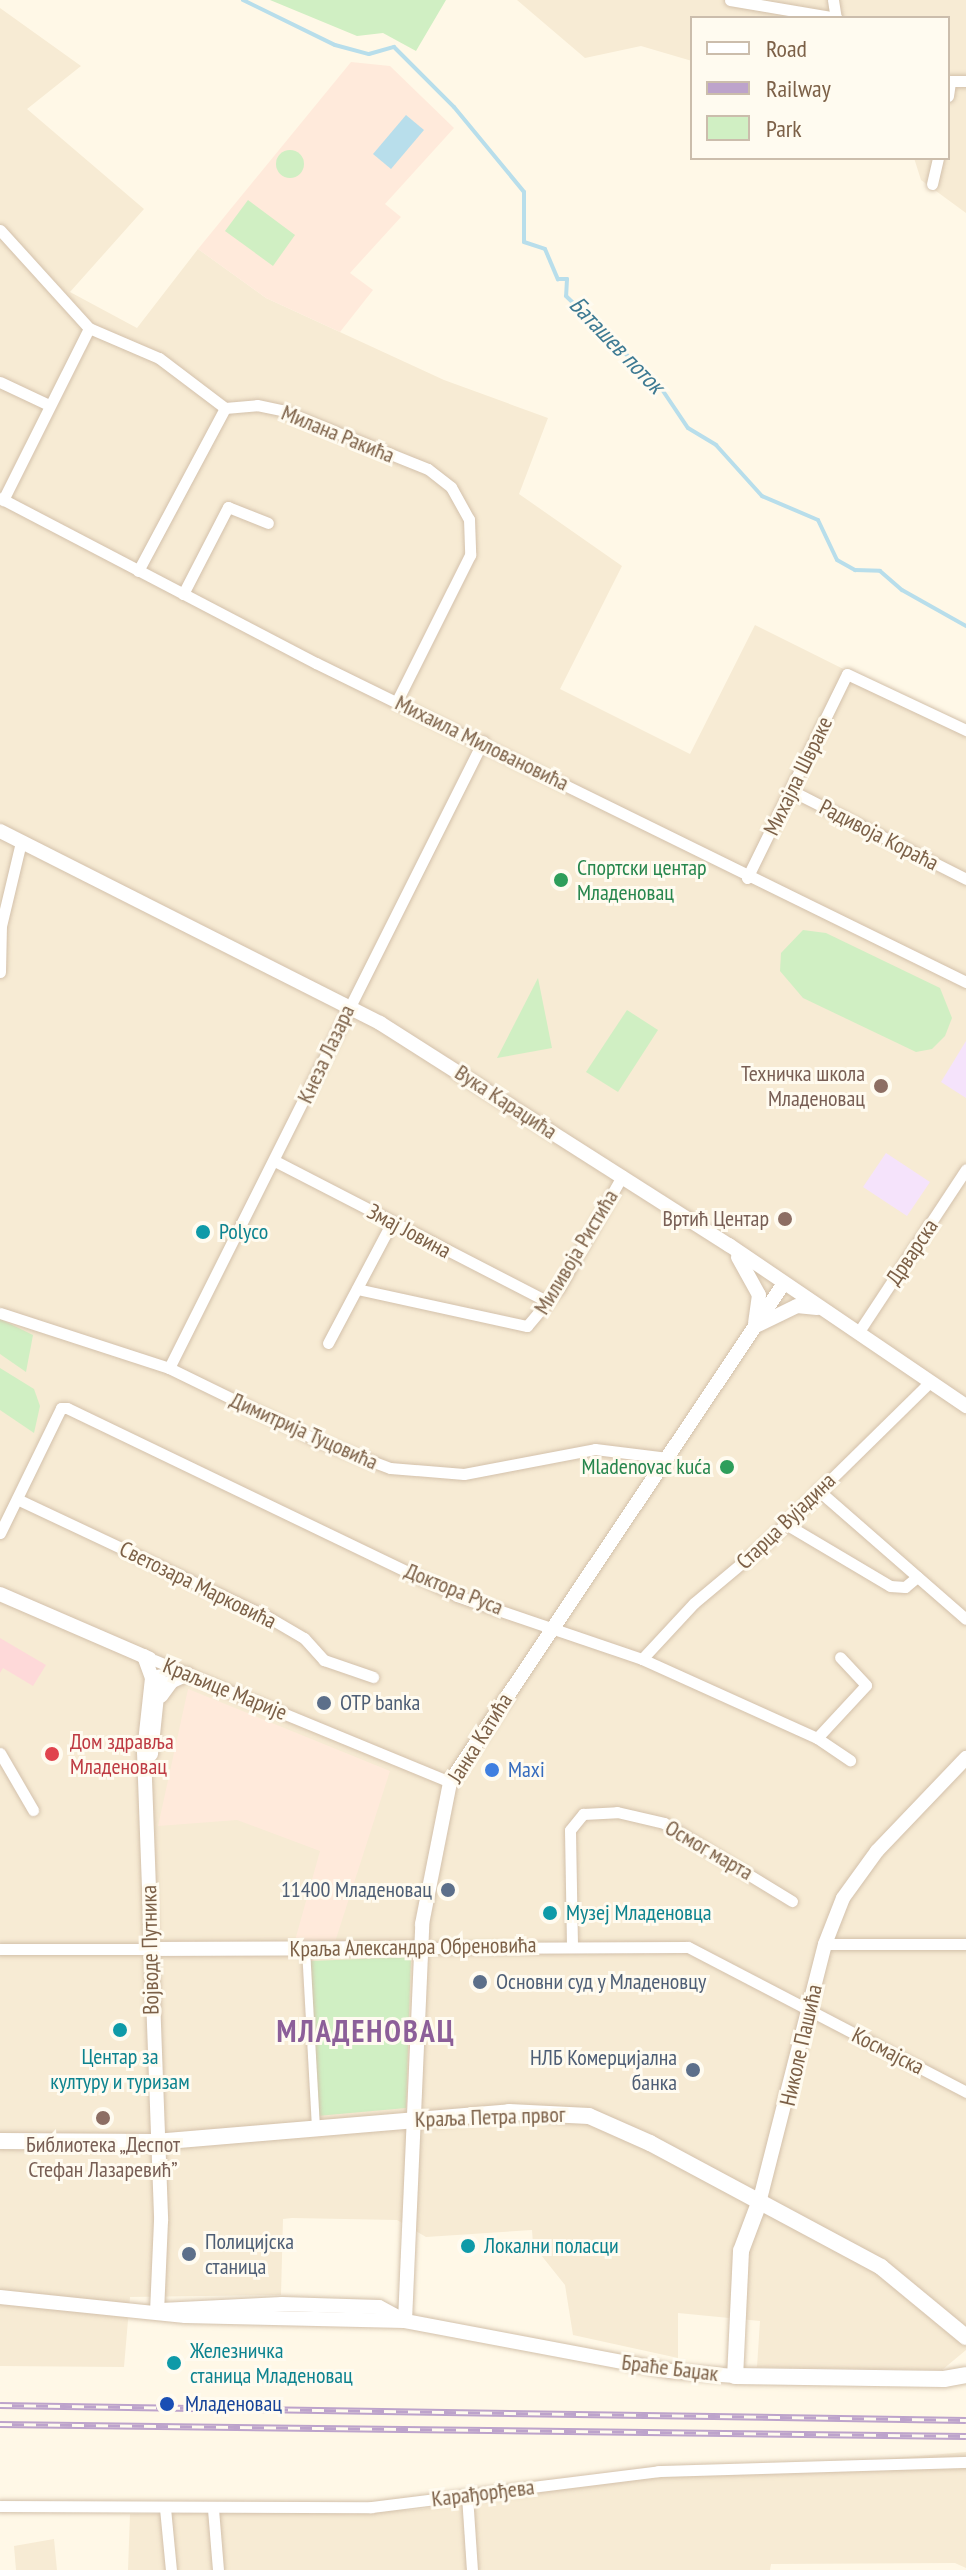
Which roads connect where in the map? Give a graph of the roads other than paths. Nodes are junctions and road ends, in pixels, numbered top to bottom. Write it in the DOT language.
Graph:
graph roads {
  1 [pos="730,0"];
  2 [pos="824,16"];
  3 [pos="938,160"];
  4 [pos="932,184"];
  5 [pos="0,230"];
  6 [pos="89,328"];
  7 [pos="0,382"];
  8 [pos="49,405"];
  9 [pos="225,408"];
  10 [pos="2,499"];
  11 [pos="268,523"];
  12 [pos="138,571"];
  13 [pos="183,594"];
  14 [pos="397,701"];
  15 [pos="966,730"];
  16 [pos="483,741"];
  17 [pos="792,791"];
  18 [pos="0,831"];
  19 [pos="21,842"];
  20 [pos="747,878"];
  21 [pos="966,879"];
  22 [pos="0,972"];
  23 [pos="966,982"];
  24 [pos="349,1005"];
  25 [pos="275,1161"];
  26 [pos="966,1169"];
  27 [pos="622,1176"];
  28 [pos="392,1222"];
  29 [pos="729,1245"];
  30 [pos="784,1283"];
  31 [pos="357,1289"];
  32 [pos="544,1300"];
  33 [pos="822,1309"];
  34 [pos="0,1313"];
  35 [pos="754,1327"];
  36 [pos="858,1333"];
  37 [pos="328,1343"];
  38 [pos="169,1368"];
  39 [pos="930,1382"];
  40 [pos="966,1406"];
  41 [pos="667,1458"];
  42 [pos="818,1490"];
  43 [pos="17,1499"];
  44 [pos="784,1523"];
  45 [pos="0,1533"];
  46 [pos="917,1577"];
  47 [pos="0,1594"];
  48 [pos="966,1619"];
  49 [pos="554,1626"];
  50 [pos="840,1657"];
  51 [pos="149,1658"];
  52 [pos="642,1659"];
  53 [pos="188,1674"];
  54 [pos="373,1677"];
  55 [pos="161,1696"];
  56 [pos="817,1738"];
  57 [pos="0,1753"];
  58 [pos="966,1758"];
  59 [pos="850,1760"];
  60 [pos="147,1779"];
  61 [pos="450,1782"];
  62 [pos="33,1810"];
  63 [pos="792,1901"];
  64 [pos="825,1944"];
  65 [pos="966,1944"];
  66 [pos="572,1945"];
  67 [pos="420,1948"];
  68 [pos="0,1949"];
  69 [pos="150,1949"];
  70 [pos="306,1949"];
  71 [pos="810,2011"];
  72 [pos="966,2092"];
  73 [pos="414,2119"];
  74 [pos="316,2126"];
  75 [pos="0,2141"];
  76 [pos="155,2142"];
  77 [pos="759,2203"];
  78 [pos="0,2297"];
  79 [pos="157,2311"];
  80 [pos="405,2321"];
  81 [pos="966,2337"];
  82 [pos="966,2363"];
  83 [pos="966,2375"];
  84 [pos="735,2376"];
  85 [pos="940,2378"];
  86 [pos="966,2462"];
  87 [pos="467,2495"];
  88 [pos="0,2506"];
  89 [pos="165,2508"];
  90 [pos="213,2509"];
  91 [pos="171,2570"];
  92 [pos="218,2570"];
  93 [pos="472,2570"];
  1 -- 2 [label="street"];
  3 -- 4 [label="street"];
  5 -- 6 [label="street"];
  6 -- 8 [label="street"];
  6 -- 9 [label="street"];
  7 -- 8 [label="street"];
  8 -- 10 [label="street"];
  9 -- 12 [label="street"];
  9 -- 14 [label="street, Милана Ракића"];
  10 -- 12 [label="street, Михаила Миловановића"];
  11 -- 13 [label="street"];
  12 -- 13 [label="street, Михаила Миловановића"];
  13 -- 14 [label="street, Михаила Миловановића"];
  14 -- 16 [label="street, Михаила Миловановића"];
  15 -- 17 [label="street, Михајла Швраке"];
  16 -- 20 [label="street, Михаила Миловановића"];
  16 -- 24 [label="street, Кнеза Лазара"];
  17 -- 20 [label="street, Михајла Швраке"];
  17 -- 21 [label="street, Радивоја Кораћа"];
  18 -- 19 [label="street, Вука Караџића"];
  19 -- 22 [label="street"];
  19 -- 24 [label="street, Вука Караџића"];
  20 -- 23 [label="street, Михаила Миловановића"];
  24 -- 25 [label="street, Кнеза Лазара"];
  24 -- 27 [label="street, Вука Караџића"];
  25 -- 28 [label="street, Змај Јовина"];
  25 -- 38 [label="street, Кнеза Лазара"];
  26 -- 36 [label="street, Дрварска"];
  27 -- 29 [label="street, Вука Караџића"];
  27 -- 32 [label="street, Миливоја Ристића"];
  28 -- 31 [label="street"];
  28 -- 32 [label="street, Змај Јовина"];
  29 -- 30 [label="street, Вука Караџића"];
  29 -- 35 [label="street"];
  30 -- 33 [label="street, Вука Караџића"];
  30 -- 35 [label="street, Јанка Катића"];
  31 -- 32 [label="street, Миливоја Ристића"];
  31 -- 37 [label="street"];
  33 -- 35 [label="street"];
  33 -- 36 [label="street, Вука Караџића"];
  34 -- 38 [label="street, Димитрија Туцовића"];
  35 -- 41 [label="street, Јанка Катића"];
  36 -- 39 [label="street, Вука Караџића"];
  38 -- 41 [label="street, Димитрија Туцовића"];
  39 -- 40 [label="street, Вука Караџића"];
  39 -- 42 [label="street, Старца Вујадина"];
  41 -- 49 [label="street, Јанка Катића"];
  42 -- 44 [label="street, Старца Вујадина"];
  42 -- 46 [label="street"];
  43 -- 45 [label="street"];
  43 -- 49 [label="street, Доктора Руса"];
  43 -- 54 [label="street, Светозара Марковића"];
  44 -- 46 [label="street"];
  44 -- 52 [label="street, Старца Вујадина"];
  46 -- 48 [label="street"];
  47 -- 51 [label="street, Краљице Марије"];
  49 -- 52 [label="street, Доктора Руса"];
  49 -- 61 [label="street, Јанка Катића"];
  50 -- 56 [label="street"];
  51 -- 53 [label="street, Краљице Марије"];
  51 -- 55 [label="street, Војводе Путника"];
  51 -- 60 [label="street, Војводе Путника"];
  52 -- 56 [label="street, Доктора Руса"];
  53 -- 55 [label="street"];
  53 -- 61 [label="street, Краљице Марије"];
  55 -- 60 [label="street, Војводе Путника"];
  56 -- 59 [label="street, Доктора Руса"];
  57 -- 62 [label="street"];
  58 -- 64 [label="street, Николе Пашића"];
  60 -- 69 [label="street, Војводе Путника"];
  61 -- 67 [label="street, Јанка Катића"];
  63 -- 66 [label="street, Осмог марта"];
  64 -- 65 [label="street"];
  64 -- 71 [label="street, Николе Пашића"];
  66 -- 67 [label="street, Краља Александра Обреновића"];
  66 -- 71 [label="street, Краља Александра Обреновића"];
  67 -- 70 [label="street, Краља Александра Обреновића"];
  67 -- 73 [label="street, Јанка Катића"];
  68 -- 69 [label="street, Краља Александра Обреновића"];
  69 -- 70 [label="street, Краља Александра Обреновића"];
  69 -- 76 [label="street, Војводе Путника"];
  70 -- 74 [label="street"];
  71 -- 72 [label="street, Космајска"];
  71 -- 77 [label="street, Николе Пашића"];
  73 -- 74 [label="main road, Краља Петра првог"];
  73 -- 77 [label="main road, Краља Петра првог"];
  73 -- 80 [label="street, Јанка Катића"];
  74 -- 76 [label="main road, Краља Петра првог"];
  75 -- 76 [label="main road, Краља Петра првог"];
  76 -- 79 [label="street, Војводе Путника"];
  77 -- 81 [label="main road, Краља Петра првог"];
  77 -- 84 [label="main road, Николе Пашића"];
  78 -- 79 [label="street, Браће Баџак"];
  79 -- 80 [label="street, Браће Баџак"];
  80 -- 84 [label="street, Браће Баџак"];
  82 -- 85 [label="main road"];
  83 -- 85 [label="main road, Браће Баџак"];
  84 -- 85 [label="main road, Браће Баџак"];
  86 -- 87 [label="street, Карађорђева"];
  87 -- 90 [label="street, Карађорђева"];
  87 -- 93 [label="street"];
  88 -- 89 [label="street, Карађорђева"];
  89 -- 90 [label="street, Карађорђева"];
  89 -- 91 [label="street"];
  90 -- 92 [label="street"];
}
